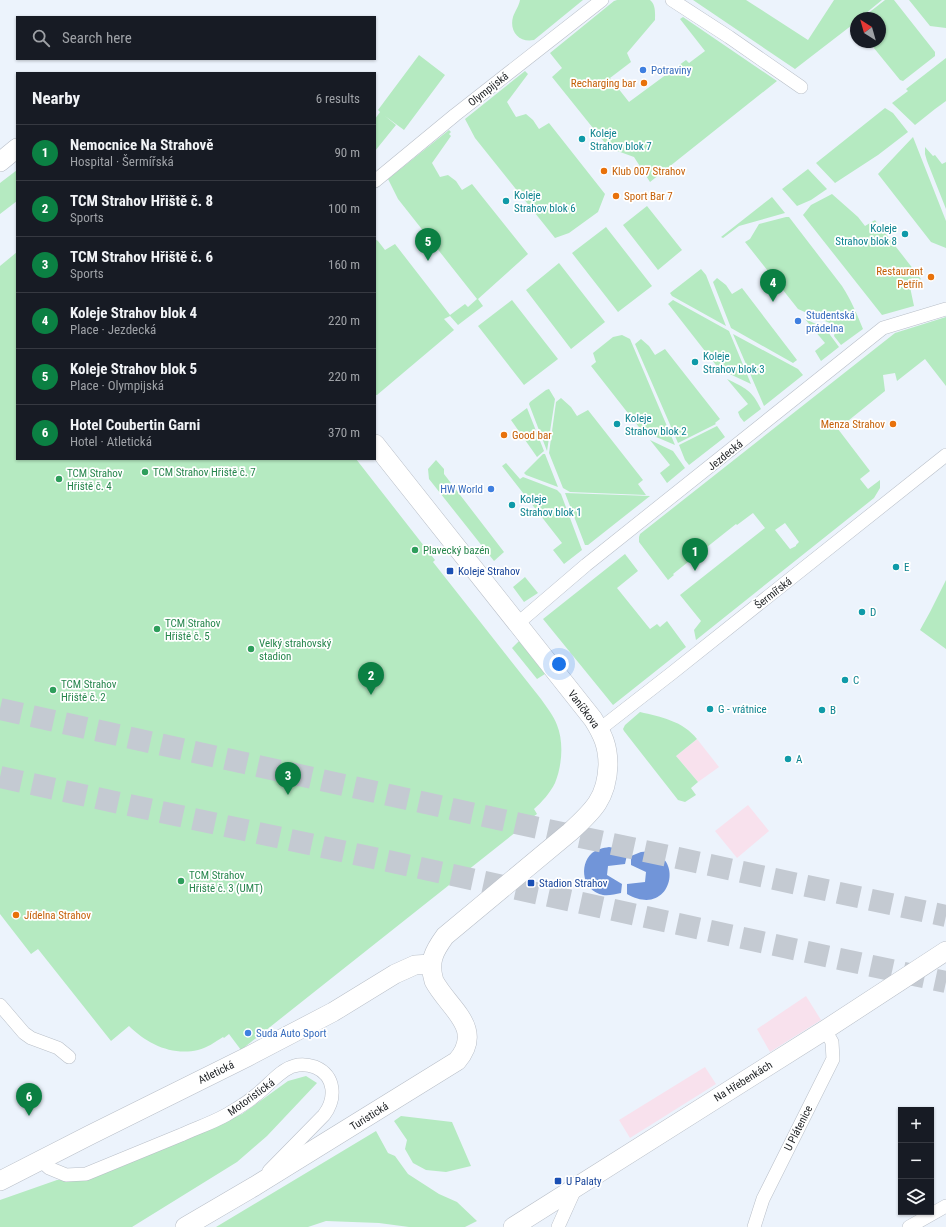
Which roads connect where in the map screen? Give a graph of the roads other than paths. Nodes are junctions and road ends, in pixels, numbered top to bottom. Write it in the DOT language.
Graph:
graph roads {
  1 [pos="602,0"];
  2 [pos="672,0"];
  3 [pos="801,87"];
  4 [pos="16,149"];
  5 [pos="0,162"];
  6 [pos="376,180"];
  7 [pos="946,309"];
  8 [pos="376,445"];
  9 [pos="946,455"];
  10 [pos="517,624"];
  11 [pos="600,729"];
  12 [pos="946,951"];
  13 [pos="431,964"];
  14 [pos="0,1006"];
  15 [pos="824,1030"];
  16 [pos="69,1057"];
  17 [pos="40,1160"];
  18 [pos="0,1181"];
  19 [pos="254,1186"];
  20 [pos="576,1186"];
  21 [pos="946,1206"];
  22 [pos="185,1227"];
  23 [pos="512,1227"];
  24 [pos="558,1227"];
  25 [pos="754,1227"];
  26 [pos="909,1227"];
  1 -- 6 [label="street, Olympijská"];
  2 -- 3 [label="street"];
  4 -- 5 [label="main road"];
  7 -- 10 [label="street, Jezdecká"];
  8 -- 10 [label="main road, Vaníčkova"];
  9 -- 11 [label="street, Šermířská"];
  10 -- 11 [label="main road, Vaníčkova"];
  11 -- 13 [label="main road, Vaníčkova"];
  12 -- 15 [label="main road, Na Hřebenkách"];
  13 -- 17 [label="main road, Atletická"];
  13 -- 19 [label="main road, Turistická"];
  14 -- 16 [label="street"];
  15 -- 20 [label="main road, Na Hřebenkách"];
  15 -- 25 [label="street, U Plátenice"];
  17 -- 18 [label="main road, Atletická"];
  17 -- 19 [label="street, Motoristická"];
  19 -- 22 [label="main road, Turistická"];
  20 -- 23 [label="main road, Na Hřebenkách"];
  20 -- 24 [label="street"];
  21 -- 26 [label="street"];
}
